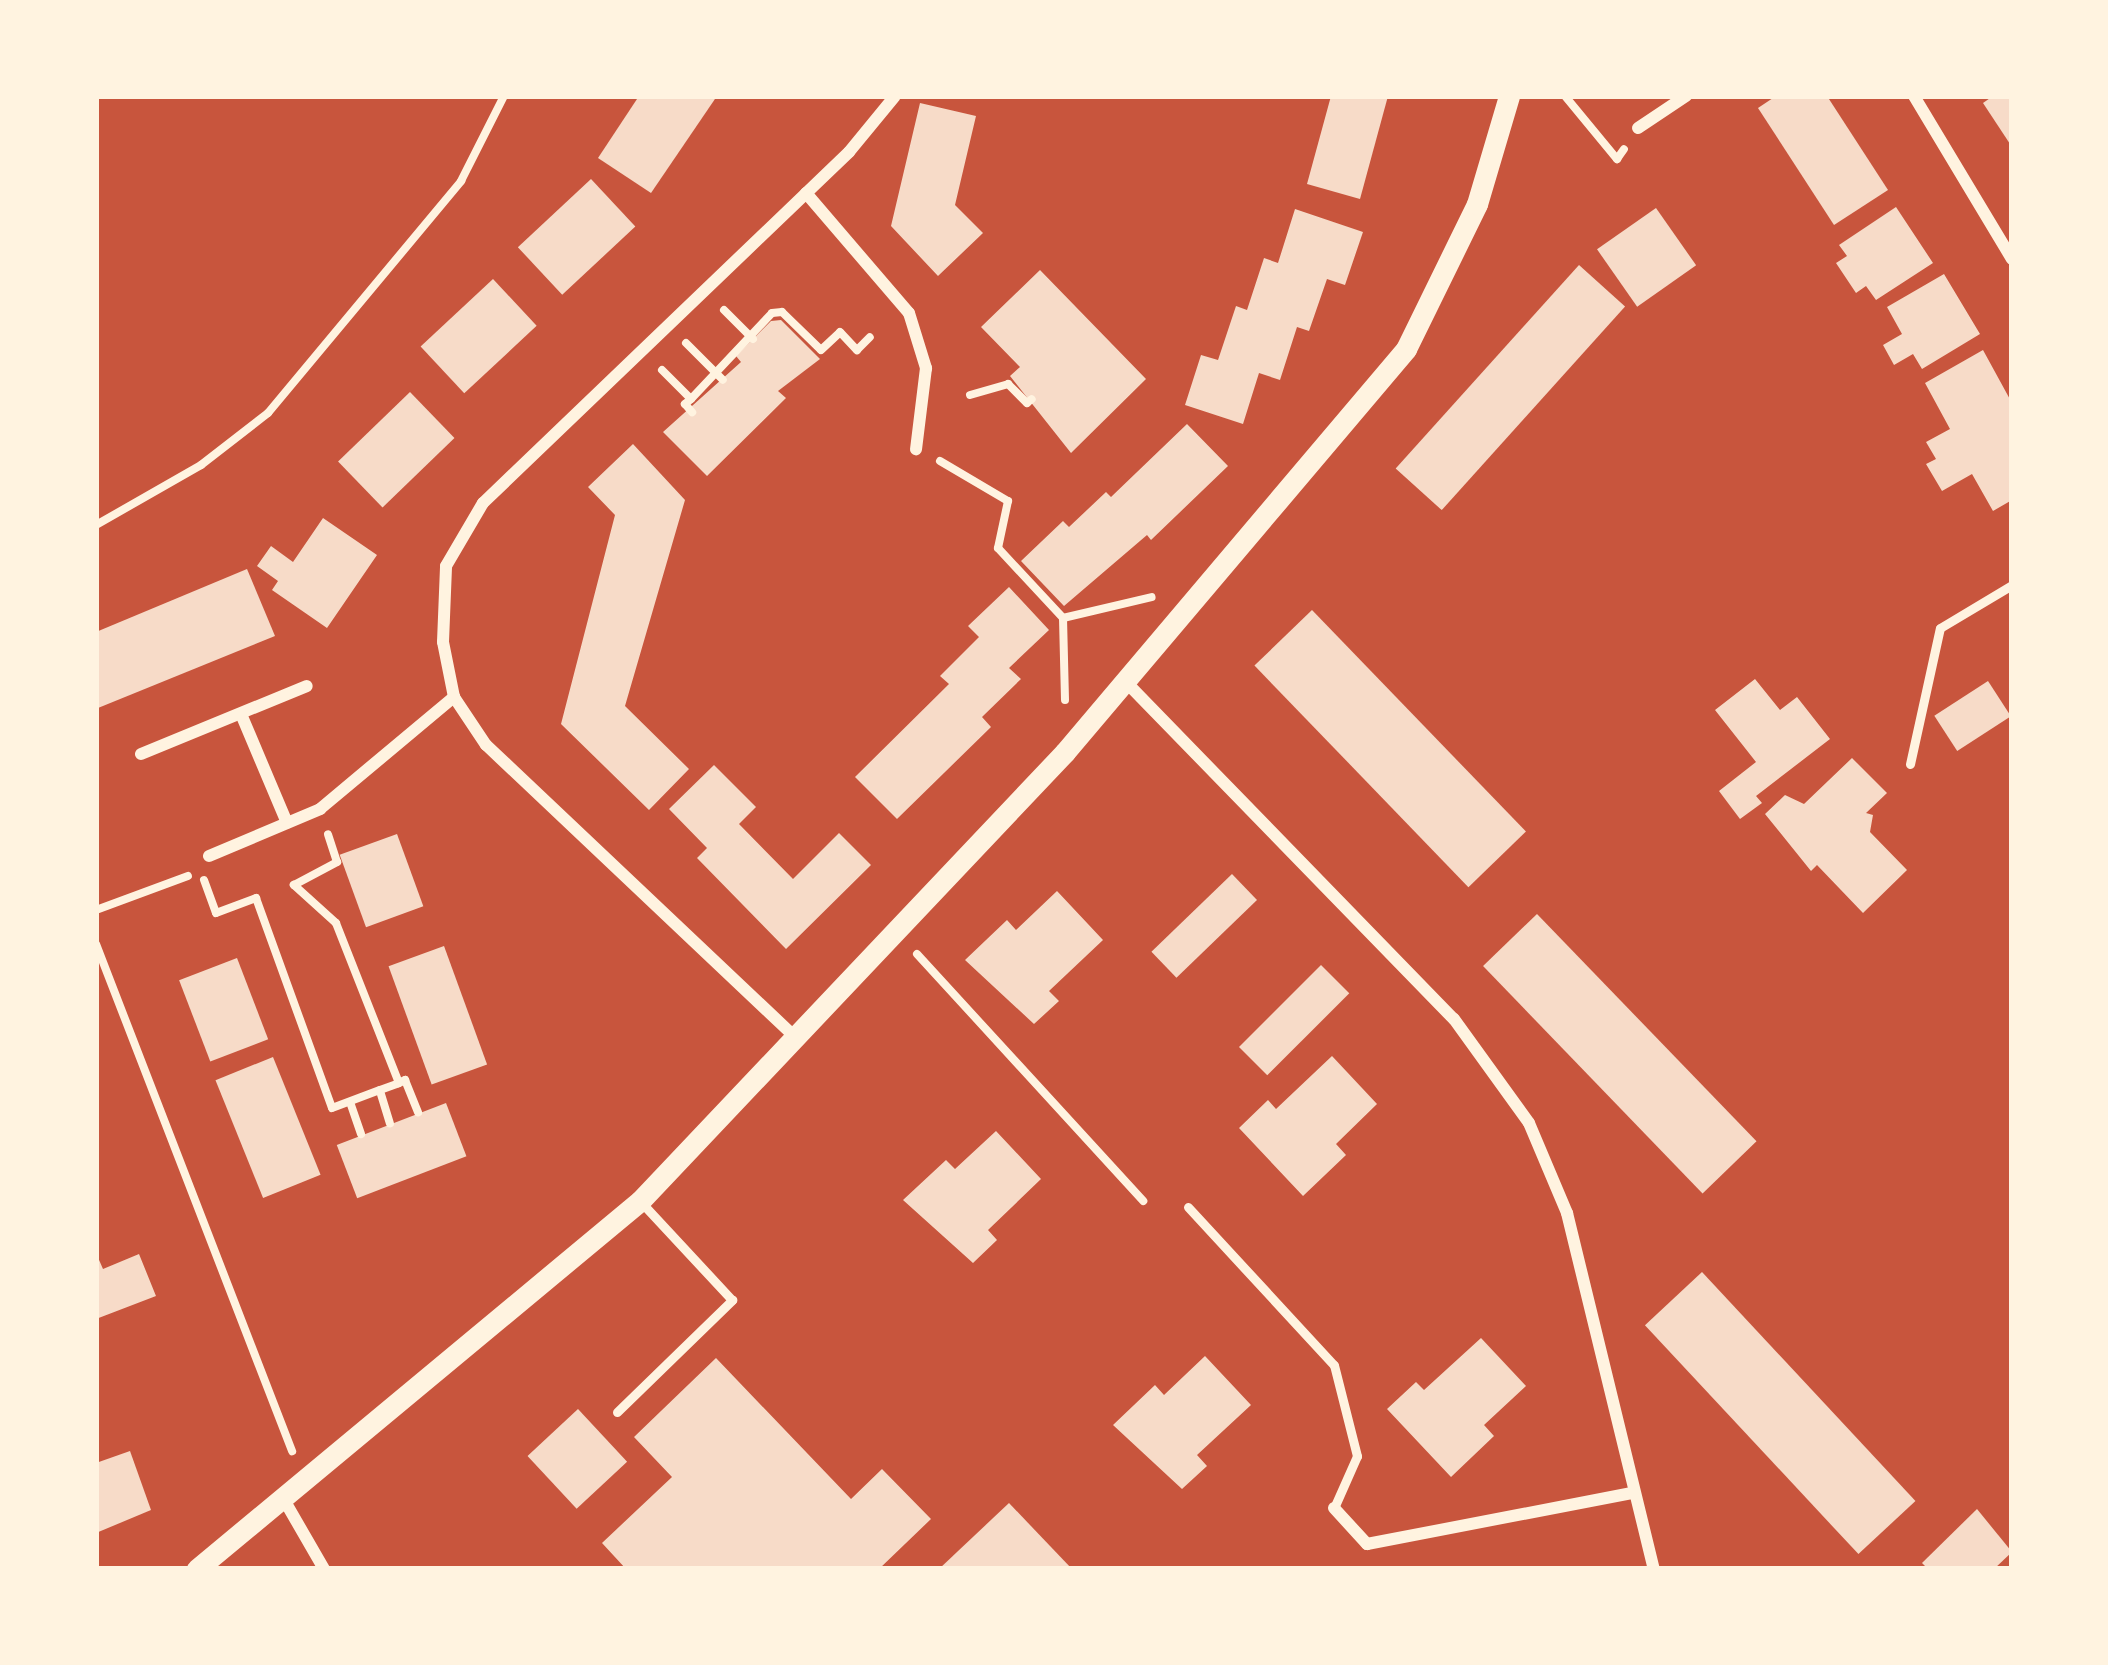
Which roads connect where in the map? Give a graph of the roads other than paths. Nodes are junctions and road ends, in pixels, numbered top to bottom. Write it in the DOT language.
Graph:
graph roads {
  1 [pos="895,96"];
  2 [pos="1508,96"];
  3 [pos="1686,96"];
  4 [pos="1914,96"];
  5 [pos="1638,128"];
  6 [pos="806,194"];
  7 [pos="2012,259"];
  8 [pos="916,448"];
  9 [pos="2012,585"];
  10 [pos="1124,680"];
  11 [pos="307,686"];
  12 [pos="454,697"];
  13 [pos="241,714"];
  14 [pos="141,754"];
  15 [pos="1910,764"];
  16 [pos="287,823"];
  17 [pos="209,856"];
  18 [pos="796,1038"];
  19 [pos="640,1201"];
  20 [pos="1188,1207"];
  21 [pos="616,1412"];
  22 [pos="1633,1492"];
  23 [pos="283,1498"];
  24 [pos="1334,1508"];
  25 [pos="197,1569"];
  26 [pos="324,1569"];
  27 [pos="1654,1569"];
  1 -- 6 [label="street"];
  2 -- 10 [label="street"];
  3 -- 5 [label="street"];
  4 -- 7 [label="street"];
  6 -- 8 [label="street"];
  6 -- 12 [label="street"];
  9 -- 15 [label="lane"];
  10 -- 18 [label="street"];
  10 -- 22 [label="street"];
  11 -- 13 [label="street"];
  12 -- 16 [label="street"];
  12 -- 18 [label="street"];
  13 -- 14 [label="street"];
  13 -- 16 [label="street"];
  16 -- 17 [label="street"];
  18 -- 19 [label="street"];
  19 -- 21 [label="lane"];
  19 -- 23 [label="street"];
  20 -- 24 [label="lane"];
  22 -- 24 [label="street"];
  22 -- 27 [label="street"];
  23 -- 25 [label="street"];
  23 -- 26 [label="street"];
}
